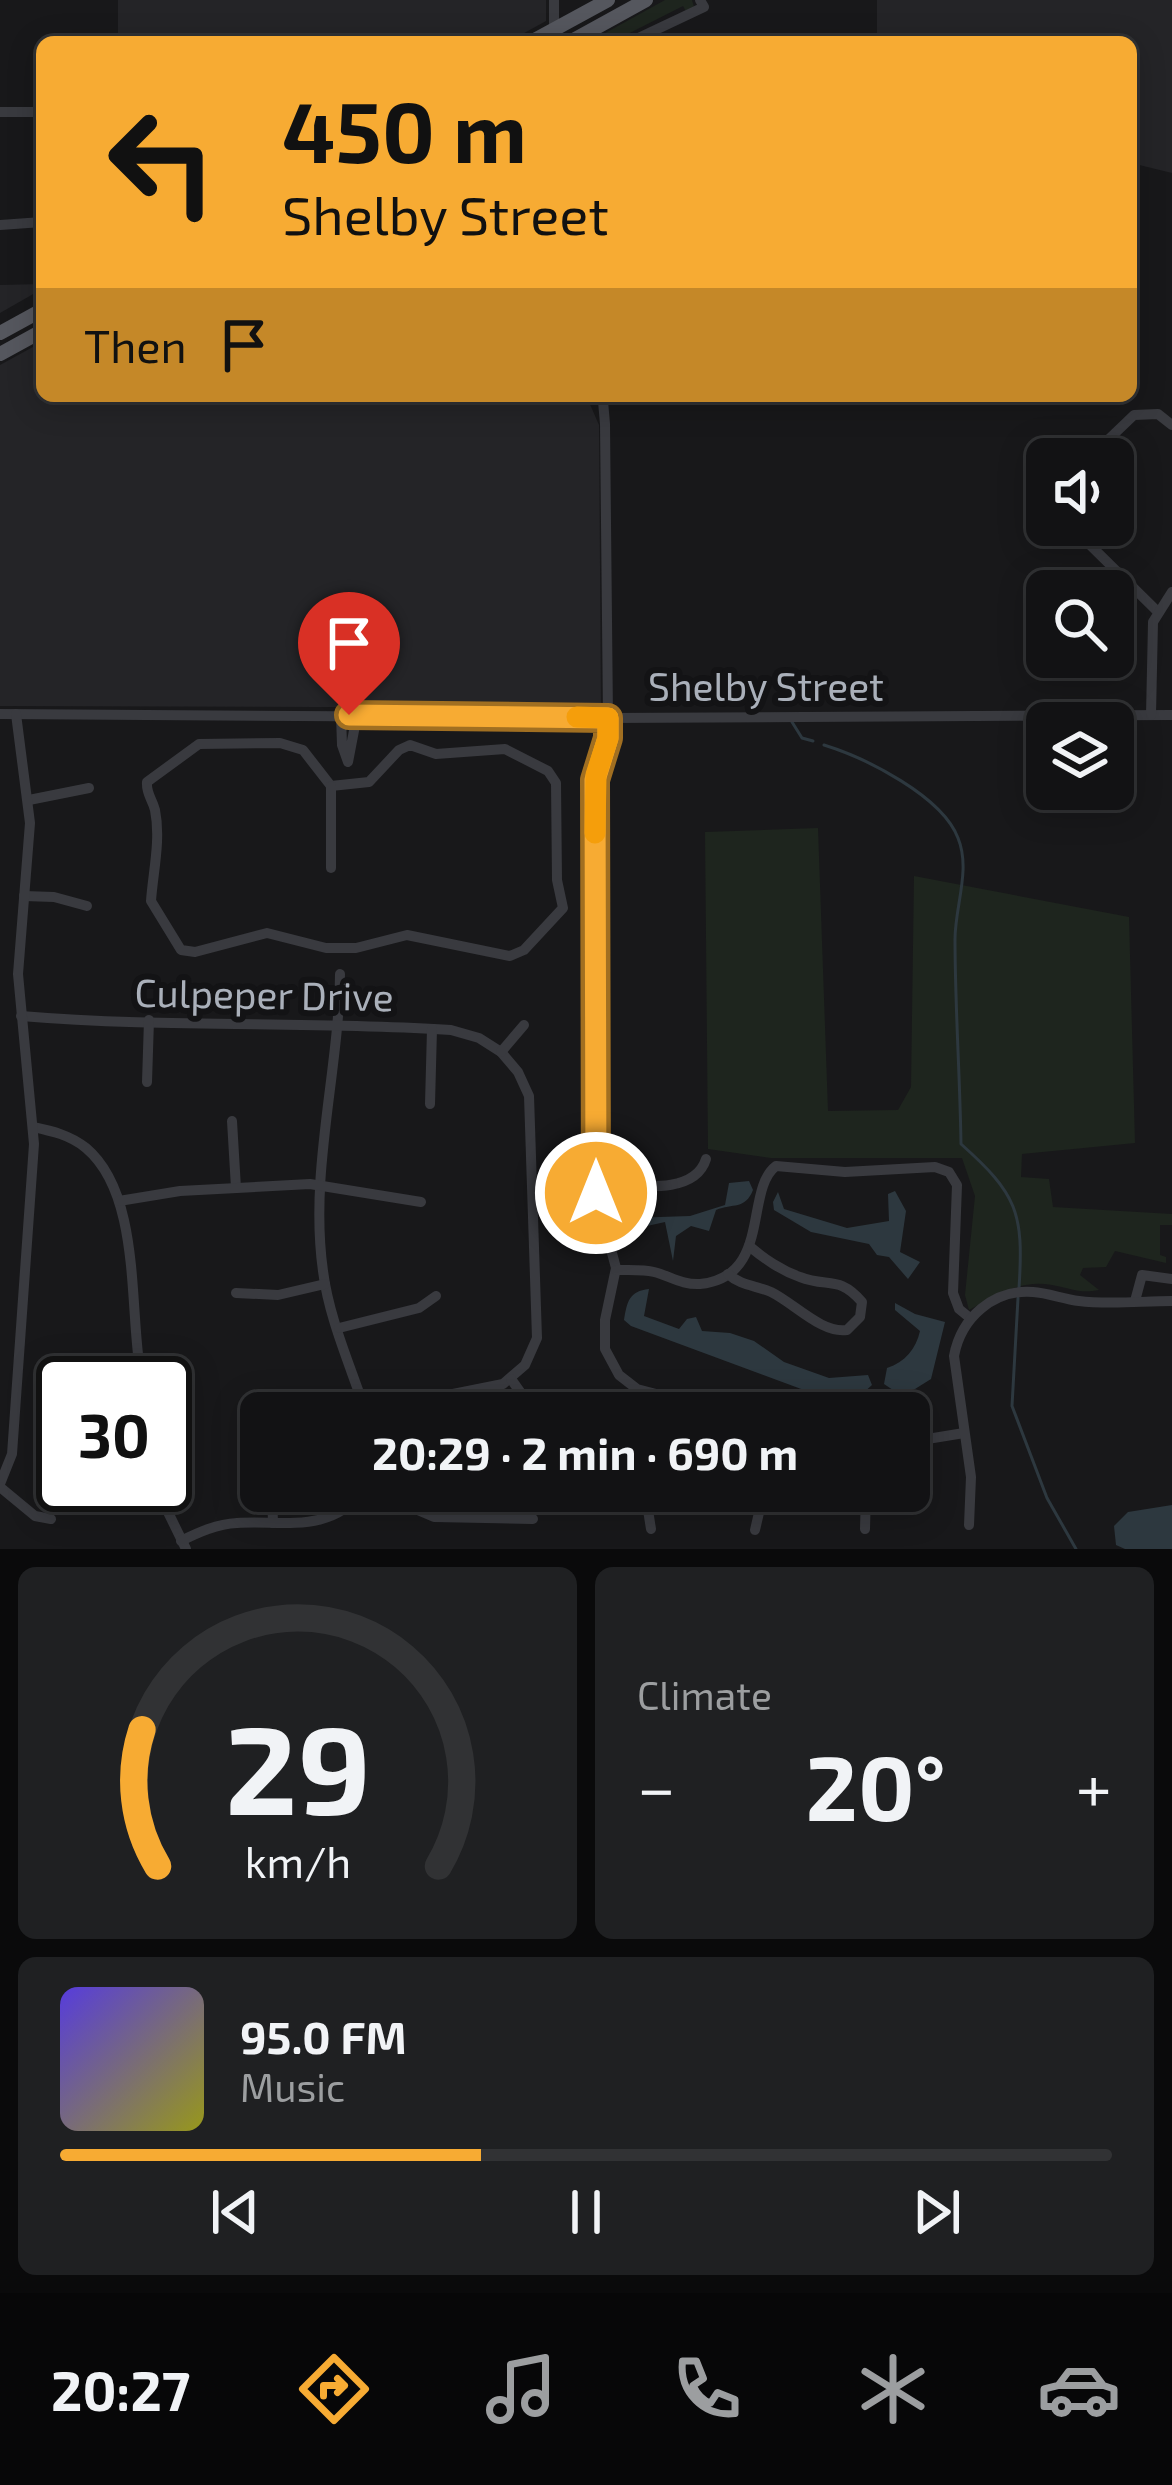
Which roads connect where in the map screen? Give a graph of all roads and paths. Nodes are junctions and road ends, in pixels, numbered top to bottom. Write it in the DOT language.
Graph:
graph roads {
  1 [pos="554,0"];
  2 [pos="608,0"];
  3 [pos="646,0"];
  4 [pos="700,0"];
  5 [pos="554,36"];
  6 [pos="581,36"];
  7 [pos="643,36"];
  8 [pos="0,112"];
  9 [pos="36,112"];
  10 [pos="36,222"];
  11 [pos="0,225"];
  12 [pos="36,313"];
  13 [pos="0,333"];
  14 [pos="36,334"];
  15 [pos="0,354"];
  16 [pos="603,402"];
  17 [pos="1172,425"];
  18 [pos="1110,438"];
  19 [pos="1090,546"];
  20 [pos="1172,592"];
  21 [pos="1157,611"];
  22 [pos="0,714"];
  23 [pos="16,714"];
  24 [pos="341,715"];
  25 [pos="357,715"];
  26 [pos="1151,715"];
  27 [pos="1172,715"];
  28 [pos="608,718"];
  29 [pos="348,762"];
  30 [pos="332,786"];
  31 [pos="348,786"];
  32 [pos="88,788"];
  33 [pos="28,800"];
  34 [pos="331,868"];
  35 [pos="25,896"];
  36 [pos="86,907"];
  37 [pos="340,974"];
  38 [pos="21,1016"];
  39 [pos="149,1020"];
  40 [pos="524,1025"];
  41 [pos="336,1027"];
  42 [pos="431,1029"];
  43 [pos="501,1052"];
  44 [pos="147,1082"];
  45 [pos="430,1104"];
  46 [pos="232,1121"];
  47 [pos="33,1127"];
  48 [pos="706,1159"];
  49 [pos="596,1184"];
  50 [pos="323,1185"];
  51 [pos="236,1188"];
  52 [pos="119,1201"];
  53 [pos="421,1202"];
  54 [pos="749,1246"];
  55 [pos="616,1270"];
  56 [pos="728,1274"];
  57 [pos="1172,1280"];
  58 [pos="325,1284"];
  59 [pos="236,1293"];
  60 [pos="436,1296"];
  61 [pos="1135,1301"];
  62 [pos="1172,1301"];
  63 [pos="970,1318"];
  64 [pos="338,1328"];
  65 [pos="138,1356"];
  66 [pos="511,1379"];
  67 [pos="359,1392"];
  68 [pos="470,1392"];
  69 [pos="520,1392"];
  70 [pos="645,1392"];
  71 [pos="964,1433"];
  72 [pos="930,1439"];
  73 [pos="0,1486"];
  74 [pos="168,1512"];
  75 [pos="273,1512"];
  76 [pos="341,1512"];
  77 [pos="424,1512"];
  78 [pos="648,1512"];
  79 [pos="759,1512"];
  80 [pos="865,1512"];
  81 [pos="533,1519"];
  82 [pos="51,1520"];
  83 [pos="273,1523"];
  84 [pos="969,1526"];
  85 [pos="865,1528"];
  86 [pos="651,1529"];
  87 [pos="755,1530"];
  88 [pos="184,1545"];
  1 -- 5 [label="street"];
  2 -- 5 [label="main road"];
  3 -- 6 [label="main road"];
  4 -- 7 [label="street"];
  8 -- 9 [label="street"];
  10 -- 11 [label="street"];
  12 -- 13 [label="main road"];
  14 -- 15 [label="main road"];
  16 -- 28 [label="street"];
  17 -- 18 [label="street"];
  19 -- 21 [label="street"];
  20 -- 21 [label="street"];
  21 -- 26 [label="street"];
  22 -- 23 [label="street, Shelby Street"];
  23 -- 24 [label="street, Shelby Street"];
  23 -- 33 [label="street"];
  24 -- 25 [label="street, Shelby Street"];
  24 -- 29 [label="street"];
  25 -- 28 [label="street, Shelby Street"];
  25 -- 29 [label="street"];
  26 -- 27 [label="street, Shelby Street"];
  26 -- 28 [label="street, Shelby Street"];
  28 -- 49 [label="street"];
  29 -- 31 [label="street"];
  30 -- 31 [label="street"];
  30 -- 31 [label="street"];
  30 -- 34 [label="street"];
  32 -- 33 [label="street"];
  33 -- 35 [label="street"];
  35 -- 36 [label="street"];
  35 -- 38 [label="street"];
  37 -- 41 [label="street"];
  38 -- 39 [label="street, Culpeper Drive"];
  38 -- 47 [label="street"];
  39 -- 41 [label="street, Culpeper Drive"];
  39 -- 44 [label="street"];
  40 -- 43 [label="street"];
  41 -- 42 [label="street, Culpeper Drive"];
  41 -- 50 [label="street"];
  42 -- 43 [label="street, Culpeper Drive"];
  42 -- 45 [label="street"];
  43 -- 66 [label="street"];
  46 -- 51 [label="street"];
  47 -- 52 [label="street"];
  47 -- 73 [label="street"];
  48 -- 49 [label="street"];
  49 -- 55 [label="street"];
  50 -- 51 [label="street"];
  50 -- 53 [label="street"];
  50 -- 58 [label="street"];
  51 -- 52 [label="street"];
  52 -- 65 [label="street"];
  54 -- 56 [label="street"];
  54 -- 56 [label="street"];
  54 -- 63 [label="street"];
  55 -- 56 [label="street"];
  55 -- 70 [label="street"];
  57 -- 61 [label="street"];
  58 -- 59 [label="street"];
  58 -- 64 [label="street"];
  60 -- 64 [label="street"];
  61 -- 62 [label="street"];
  61 -- 63 [label="street"];
  63 -- 71 [label="street"];
  64 -- 67 [label="street"];
  66 -- 68 [label="street"];
  66 -- 69 [label="street"];
  71 -- 72 [label="street"];
  71 -- 84 [label="street"];
  73 -- 82 [label="street"];
  74 -- 88 [label="street"];
  75 -- 83 [label="street"];
  76 -- 83 [label="street"];
  77 -- 81 [label="street"];
  78 -- 86 [label="street"];
  79 -- 87 [label="street"];
  80 -- 85 [label="street"];
  83 -- 88 [label="street"];
}
